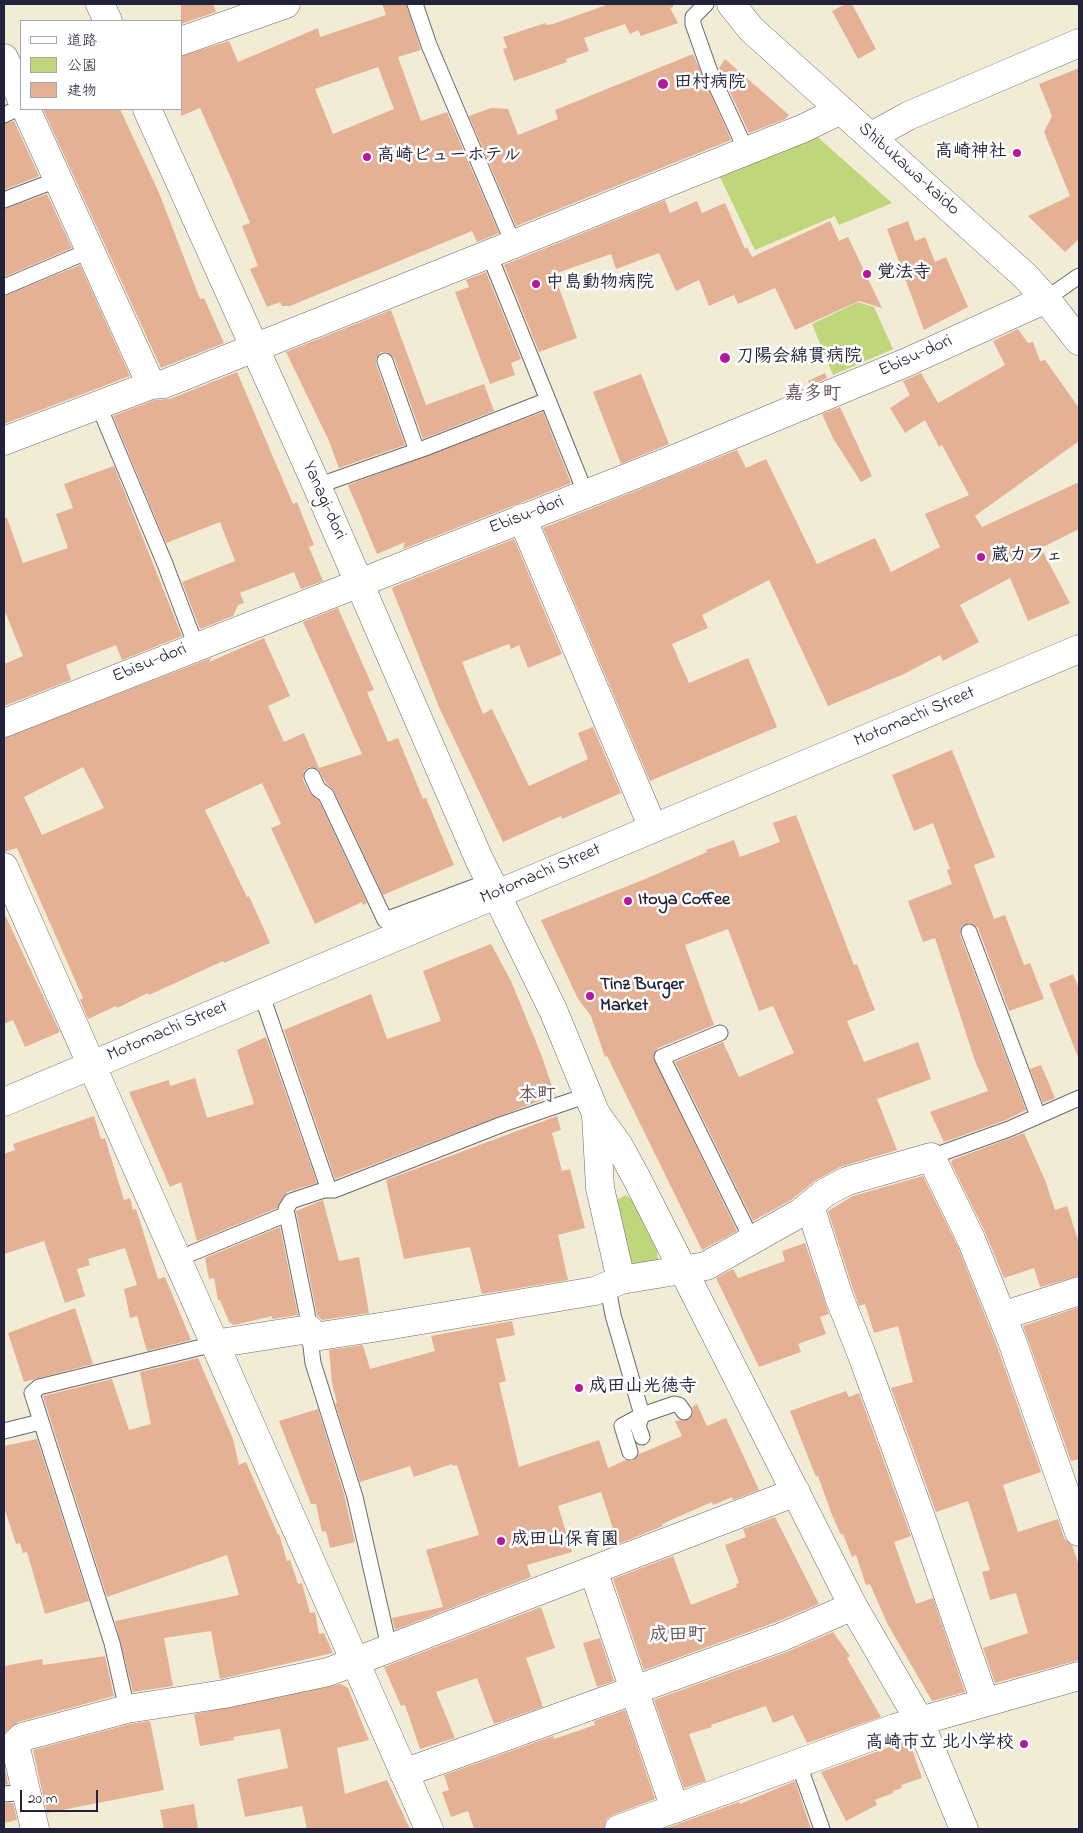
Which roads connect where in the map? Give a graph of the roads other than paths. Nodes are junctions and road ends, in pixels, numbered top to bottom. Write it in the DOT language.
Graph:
graph roads {
  1 [pos="100,4"];
  2 [pos="286,4"];
  3 [pos="415,4"];
  4 [pos="706,4"];
  5 [pos="731,4"];
  6 [pos="108,20"];
  7 [pos="182,41"];
  8 [pos="1079,43"];
  9 [pos="4,58"];
  10 [pos="20,96"];
  11 [pos="20,107"];
  12 [pos="26,110"];
  13 [pos="148,110"];
  14 [pos="841,110"];
  15 [pos="4,115"];
  16 [pos="872,136"];
  17 [pos="746,150"];
  18 [pos="58,179"];
  19 [pos="4,200"];
  20 [pos="513,243"];
  21 [pos="91,250"];
  22 [pos="489,254"];
  23 [pos="1079,276"];
  24 [pos="4,287"];
  25 [pos="1046,298"];
  26 [pos="1079,341"];
  27 [pos="255,346"];
  28 [pos="385,361"];
  29 [pos="151,384"];
  30 [pos="548,400"];
  31 [pos="98,404"];
  32 [pos="4,441"];
  33 [pos="417,451"];
  34 [pos="581,482"];
  35 [pos="317,486"];
  36 [pos="522,518"];
  37 [pos="358,582"];
  38 [pos="196,646"];
  39 [pos="1079,649"];
  40 [pos="4,723"];
  41 [pos="312,776"];
  42 [pos="653,828"];
  43 [pos="4,866"];
  44 [pos="493,888"];
  45 [pos="969,932"];
  46 [pos="261,993"];
  47 [pos="720,1033"];
  48 [pos="92,1064"];
  49 [pos="1079,1098"];
  50 [pos="4,1102"];
  51 [pos="592,1104"];
  52 [pos="1038,1116"];
  53 [pos="931,1157"];
  54 [pos="329,1190"];
  55 [pos="810,1206"];
  56 [pos="287,1214"];
  57 [pos="752,1240"];
  58 [pos="192,1253"];
  59 [pos="682,1271"];
  60 [pos="615,1284"];
  61 [pos="1079,1291"];
  62 [pos="1002,1316"];
  63 [pos="309,1329"];
  64 [pos="214,1344"];
  65 [pos="684,1412"];
  66 [pos="642,1414"];
  67 [pos="40,1422"];
  68 [pos="4,1431"];
  69 [pos="642,1437"];
  70 [pos="630,1452"];
  71 [pos="796,1492"];
  72 [pos="1079,1532"];
  73 [pos="593,1570"];
  74 [pos="853,1606"];
  75 [pos="389,1647"];
  76 [pos="355,1663"];
  77 [pos="1079,1676"];
  78 [pos="634,1690"];
  79 [pos="984,1702"];
  80 [pos="127,1709"];
  81 [pos="919,1720"];
  82 [pos="799,1765"];
  83 [pos="404,1773"];
  84 [pos="15,1793"];
  85 [pos="675,1809"];
  86 [pos="34,1829"];
  87 [pos="429,1829"];
  88 [pos="619,1829"];
  89 [pos="822,1829"];
  90 [pos="964,1829"];
  1 -- 6 [label="main road"];
  2 -- 7 [label="main road"];
  3 -- 20 [label="lane"];
  4 -- 17 [label="lane"];
  5 -- 14 [label="main road, Shibukawa-kaido"];
  8 -- 16 [label="main road"];
  9 -- 10 [label="main road"];
  11 -- 15 [label="lane"];
  12 -- 18 [label="main road"];
  13 -- 27 [label="main road, Yanagi-dori"];
  14 -- 16 [label="main road, Shibukawa-kaido"];
  14 -- 17 [label="main road"];
  16 -- 25 [label="main road, Shibukawa-kaido"];
  17 -- 20 [label="main road"];
  18 -- 19 [label="lane"];
  18 -- 21 [label="main road"];
  20 -- 22 [label="main road"];
  21 -- 24 [label="lane"];
  21 -- 29 [label="main road"];
  22 -- 27 [label="main road"];
  22 -- 30 [label="lane"];
  23 -- 25 [label="lane"];
  25 -- 26 [label="main road, Shibukawa-kaido"];
  25 -- 36 [label="main road, Ebisu-dori"];
  27 -- 29 [label="main road"];
  27 -- 35 [label="main road, Yanagi-dori"];
  28 -- 33 [label="lane"];
  29 -- 31 [label="main road"];
  30 -- 33 [label="lane"];
  30 -- 34 [label="lane"];
  31 -- 32 [label="main road"];
  31 -- 38 [label="lane"];
  33 -- 35 [label="lane"];
  35 -- 37 [label="main road, Yanagi-dori"];
  36 -- 37 [label="main road, Ebisu-dori"];
  36 -- 42 [label="main road"];
  37 -- 38 [label="main road, Ebisu-dori"];
  37 -- 44 [label="main road, Yanagi-dori"];
  38 -- 40 [label="main road, Ebisu-dori"];
  39 -- 42 [label="main road, Motomachi Street"];
  41 -- 44 [label="lane"];
  42 -- 44 [label="main road, Motomachi Street"];
  43 -- 48 [label="main road"];
  44 -- 46 [label="main road, Motomachi Street"];
  44 -- 51 [label="main road, Yanagi-dori"];
  45 -- 52 [label="lane"];
  46 -- 48 [label="main road, Motomachi Street"];
  46 -- 54 [label="lane"];
  47 -- 57 [label="lane"];
  48 -- 50 [label="main road, Motomachi Street"];
  48 -- 64 [label="main road"];
  49 -- 52 [label="lane"];
  51 -- 54 [label="lane"];
  51 -- 59 [label="main road"];
  51 -- 60 [label="main road"];
  52 -- 53 [label="lane"];
  53 -- 55 [label="main road"];
  53 -- 62 [label="main road"];
  54 -- 56 [label="lane"];
  55 -- 57 [label="main road"];
  55 -- 79 [label="main road"];
  56 -- 58 [label="lane"];
  56 -- 63 [label="lane"];
  57 -- 59 [label="main road"];
  59 -- 60 [label="main road"];
  59 -- 71 [label="main road"];
  60 -- 63 [label="main road"];
  60 -- 66 [label="lane"];
  61 -- 62 [label="main road"];
  62 -- 72 [label="main road"];
  63 -- 64 [label="main road"];
  63 -- 75 [label="lane"];
  64 -- 67 [label="lane"];
  64 -- 76 [label="main road"];
  65 -- 66 [label="lane"];
  66 -- 69 [label="lane"];
  66 -- 70 [label="lane"];
  67 -- 68 [label="lane"];
  67 -- 80 [label="lane"];
  71 -- 73 [label="main road"];
  71 -- 74 [label="main road"];
  73 -- 75 [label="main road"];
  73 -- 78 [label="main road"];
  74 -- 78 [label="main road"];
  74 -- 81 [label="main road"];
  75 -- 76 [label="main road"];
  76 -- 80 [label="main road"];
  76 -- 83 [label="main road"];
  77 -- 79 [label="main road"];
  78 -- 83 [label="main road"];
  78 -- 85 [label="main road"];
  79 -- 81 [label="main road"];
  80 -- 84 [label="main road"];
  81 -- 82 [label="main road"];
  81 -- 90 [label="main road"];
  82 -- 85 [label="main road"];
  82 -- 89 [label="lane"];
  83 -- 87 [label="main road"];
  84 -- 86 [label="main road"];
  85 -- 88 [label="main road"];
}
